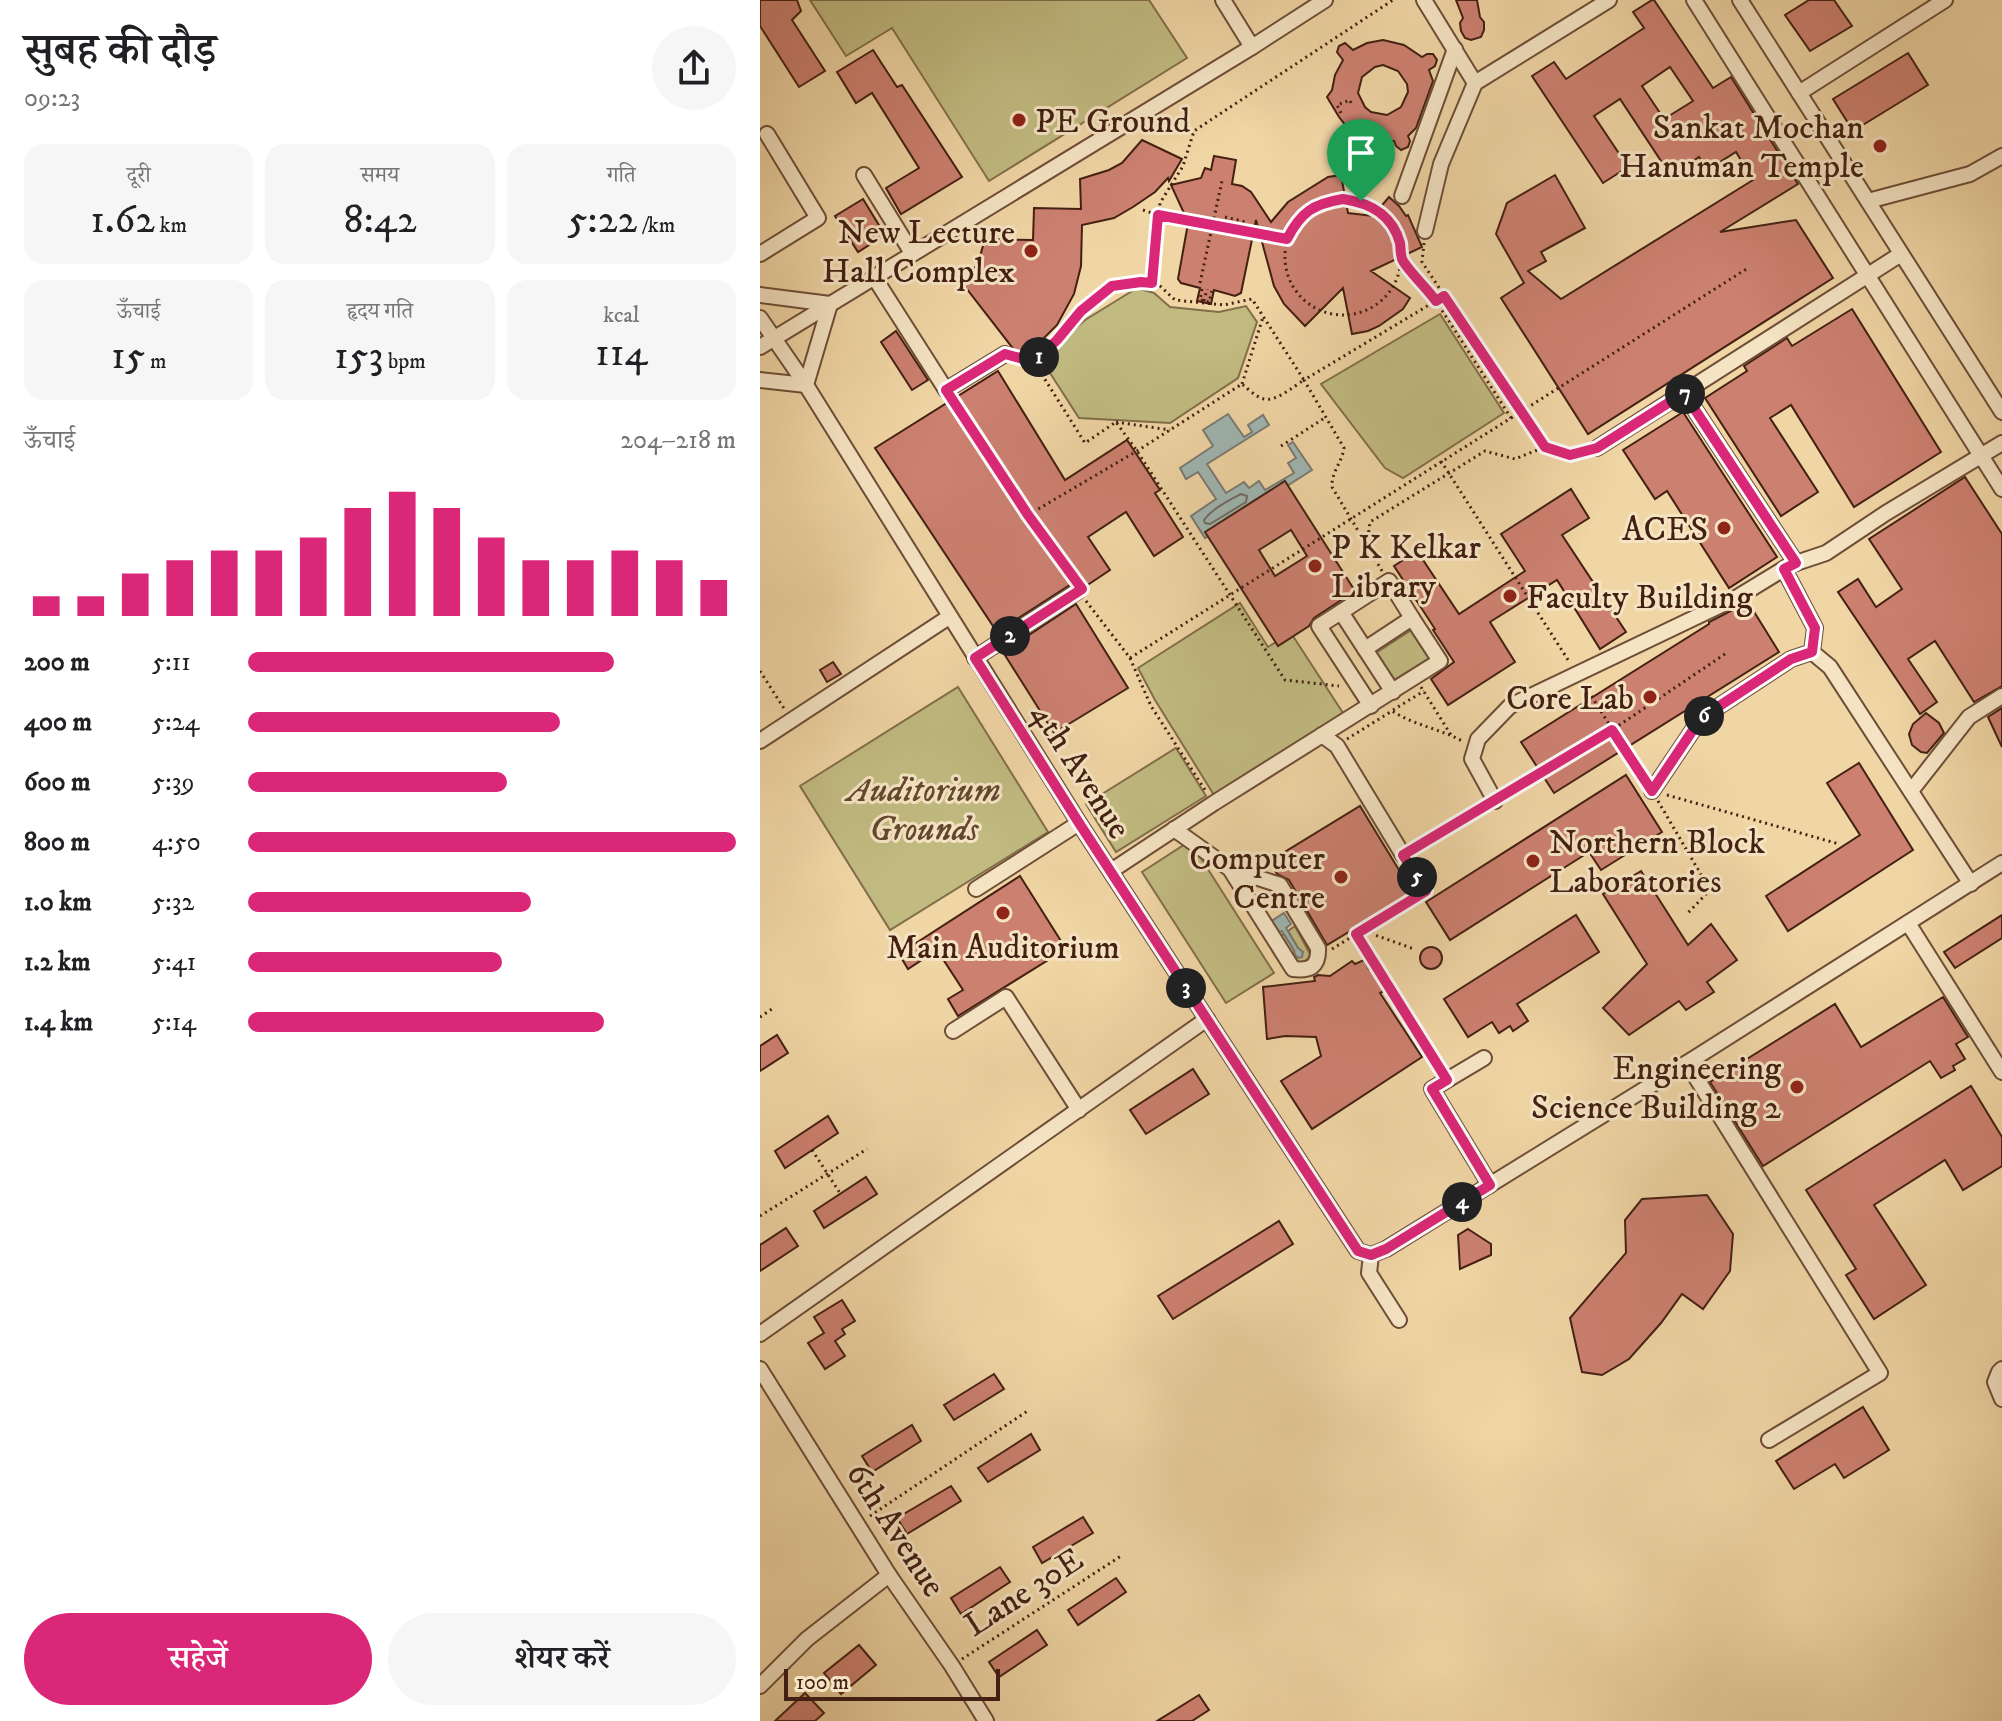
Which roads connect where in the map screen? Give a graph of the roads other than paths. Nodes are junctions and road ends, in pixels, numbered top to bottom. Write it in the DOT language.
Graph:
graph roads {
  1 [pos="1223,0"];
  2 [pos="1325,0"];
  3 [pos="1424,0"];
  4 [pos="1609,0"];
  5 [pos="1694,0"];
  6 [pos="1740,0"];
  7 [pos="1945,0"];
  8 [pos="1252,47"];
  9 [pos="1455,49"];
  10 [pos="1475,83"];
  11 [pos="1799,93"];
  12 [pos="767,134"];
  13 [pos="2002,156"];
  14 [pos="864,175"];
  15 [pos="1402,196"];
  16 [pos="1868,201"];
  17 [pos="1425,231"];
  18 [pos="912,253"];
  19 [pos="760,254"];
  20 [pos="1901,254"];
  21 [pos="1868,275"];
  22 [pos="874,277"];
  23 [pos="760,295"];
  24 [pos="830,304"];
  25 [pos="760,318"];
  26 [pos="773,338"];
  27 [pos="760,347"];
  28 [pos="1005,354"];
  29 [pos="760,380"];
  30 [pos="806,385"];
  31 [pos="1684,393"];
  32 [pos="2002,412"];
  33 [pos="2002,443"];
  34 [pos="1597,448"];
  35 [pos="1981,456"];
  36 [pos="2002,489"];
  37 [pos="1790,566"];
  38 [pos="1078,591"];
  39 [pos="1341,612"];
  40 [pos="949,617"];
  41 [pos="1412,618"];
  42 [pos="1365,649"];
  43 [pos="1812,652"];
  44 [pos="975,658"];
  45 [pos="1393,692"];
  46 [pos="2002,696"];
  47 [pos="1371,706"];
  48 [pos="1322,735"];
  49 [pos="760,741"];
  50 [pos="1652,791"];
  51 [pos="1911,791"];
  52 [pos="1495,801"];
  53 [pos="1079,823"];
  54 [pos="1174,829"];
  55 [pos="1403,855"];
  56 [pos="2002,863"];
  57 [pos="1230,869"];
  58 [pos="1111,871"];
  59 [pos="1971,884"];
  60 [pos="976,889"];
  61 [pos="1908,923"];
  62 [pos="1207,1019"];
  63 [pos="953,1031"];
  64 [pos="1484,1058"];
  65 [pos="1687,1063"];
  66 [pos="2002,1072"];
  67 [pos="1079,1110"];
  68 [pos="1490,1185"];
  69 [pos="1364,1253"];
  70 [pos="1399,1320"];
  71 [pos="760,1334"];
  72 [pos="760,1369"];
  73 [pos="2002,1369"];
  74 [pos="775,1395"];
  75 [pos="2002,1399"];
  76 [pos="760,1404"];
  77 [pos="1769,1440"];
  78 [pos="889,1575"];
  79 [pos="760,1686"];
  80 [pos="986,1721"];
  1 -- 8 [label="street"];
  2 -- 8 [label="street"];
  3 -- 9 [label="street"];
  4 -- 10 [label="street"];
  5 -- 21 [label="street"];
  6 -- 11 [label="street"];
  7 -- 11 [label="street"];
  8 -- 18 [label="street"];
  9 -- 10 [label="street"];
  9 -- 15 [label="street"];
  10 -- 17 [label="street"];
  11 -- 16 [label="street"];
  12 -- 19 [label="street"];
  13 -- 16 [label="street"];
  14 -- 18 [label="street"];
  16 -- 20 [label="street"];
  18 -- 22 [label="street"];
  20 -- 21 [label="street"];
  20 -- 32 [label="street"];
  21 -- 31 [label="street"];
  21 -- 35 [label="street"];
  22 -- 24 [label="street"];
  22 -- 28 [label="street"];
  23 -- 24 [label="street"];
  24 -- 26 [label="street"];
  24 -- 30 [label="street"];
  25 -- 26 [label="street, 4th Avenue"];
  26 -- 27 [label="street"];
  26 -- 30 [label="street, 4th Avenue"];
  29 -- 30 [label="street"];
  30 -- 40 [label="street, 4th Avenue"];
  31 -- 34 [label="street"];
  31 -- 37 [label="street"];
  33 -- 35 [label="street"];
  35 -- 36 [label="street"];
  35 -- 37 [label="street"];
  37 -- 43 [label="street"];
  37 -- 52 [label="street"];
  38 -- 44 [label="street"];
  39 -- 41 [label="street"];
  39 -- 42 [label="street"];
  39 -- 47 [label="street"];
  40 -- 44 [label="street, 4th Avenue"];
  40 -- 49 [label="street"];
  41 -- 42 [label="street"];
  41 -- 45 [label="street"];
  42 -- 45 [label="street"];
  43 -- 50 [label="street"];
  43 -- 51 [label="street"];
  44 -- 53 [label="street, 4th Avenue"];
  45 -- 47 [label="street"];
  46 -- 51 [label="street"];
  47 -- 48 [label="street"];
  48 -- 54 [label="street"];
  48 -- 55 [label="street"];
  51 -- 59 [label="street"];
  53 -- 58 [label="street, 4th Avenue"];
  53 -- 60 [label="street"];
  54 -- 57 [label="street"];
  54 -- 58 [label="street"];
  56 -- 59 [label="street"];
  57 -- 57 [label="street"];
  58 -- 62 [label="street, 4th Avenue"];
  59 -- 61 [label="street"];
  61 -- 65 [label="street"];
  61 -- 66 [label="street"];
  62 -- 67 [label="street"];
  62 -- 69 [label="street, 4th Avenue"];
  63 -- 67 [label="street"];
  64 -- 68 [label="street"];
  65 -- 68 [label="street"];
  65 -- 77 [label="street"];
  67 -- 71 [label="street"];
  68 -- 69 [label="street"];
  69 -- 70 [label="street, 4th Avenue"];
  72 -- 74 [label="street, 6th Avenue"];
  73 -- 75 [label="street"];
  74 -- 76 [label="street"];
  74 -- 78 [label="street, 6th Avenue"];
  78 -- 79 [label="street"];
  78 -- 80 [label="street, 6th Avenue"];
}
